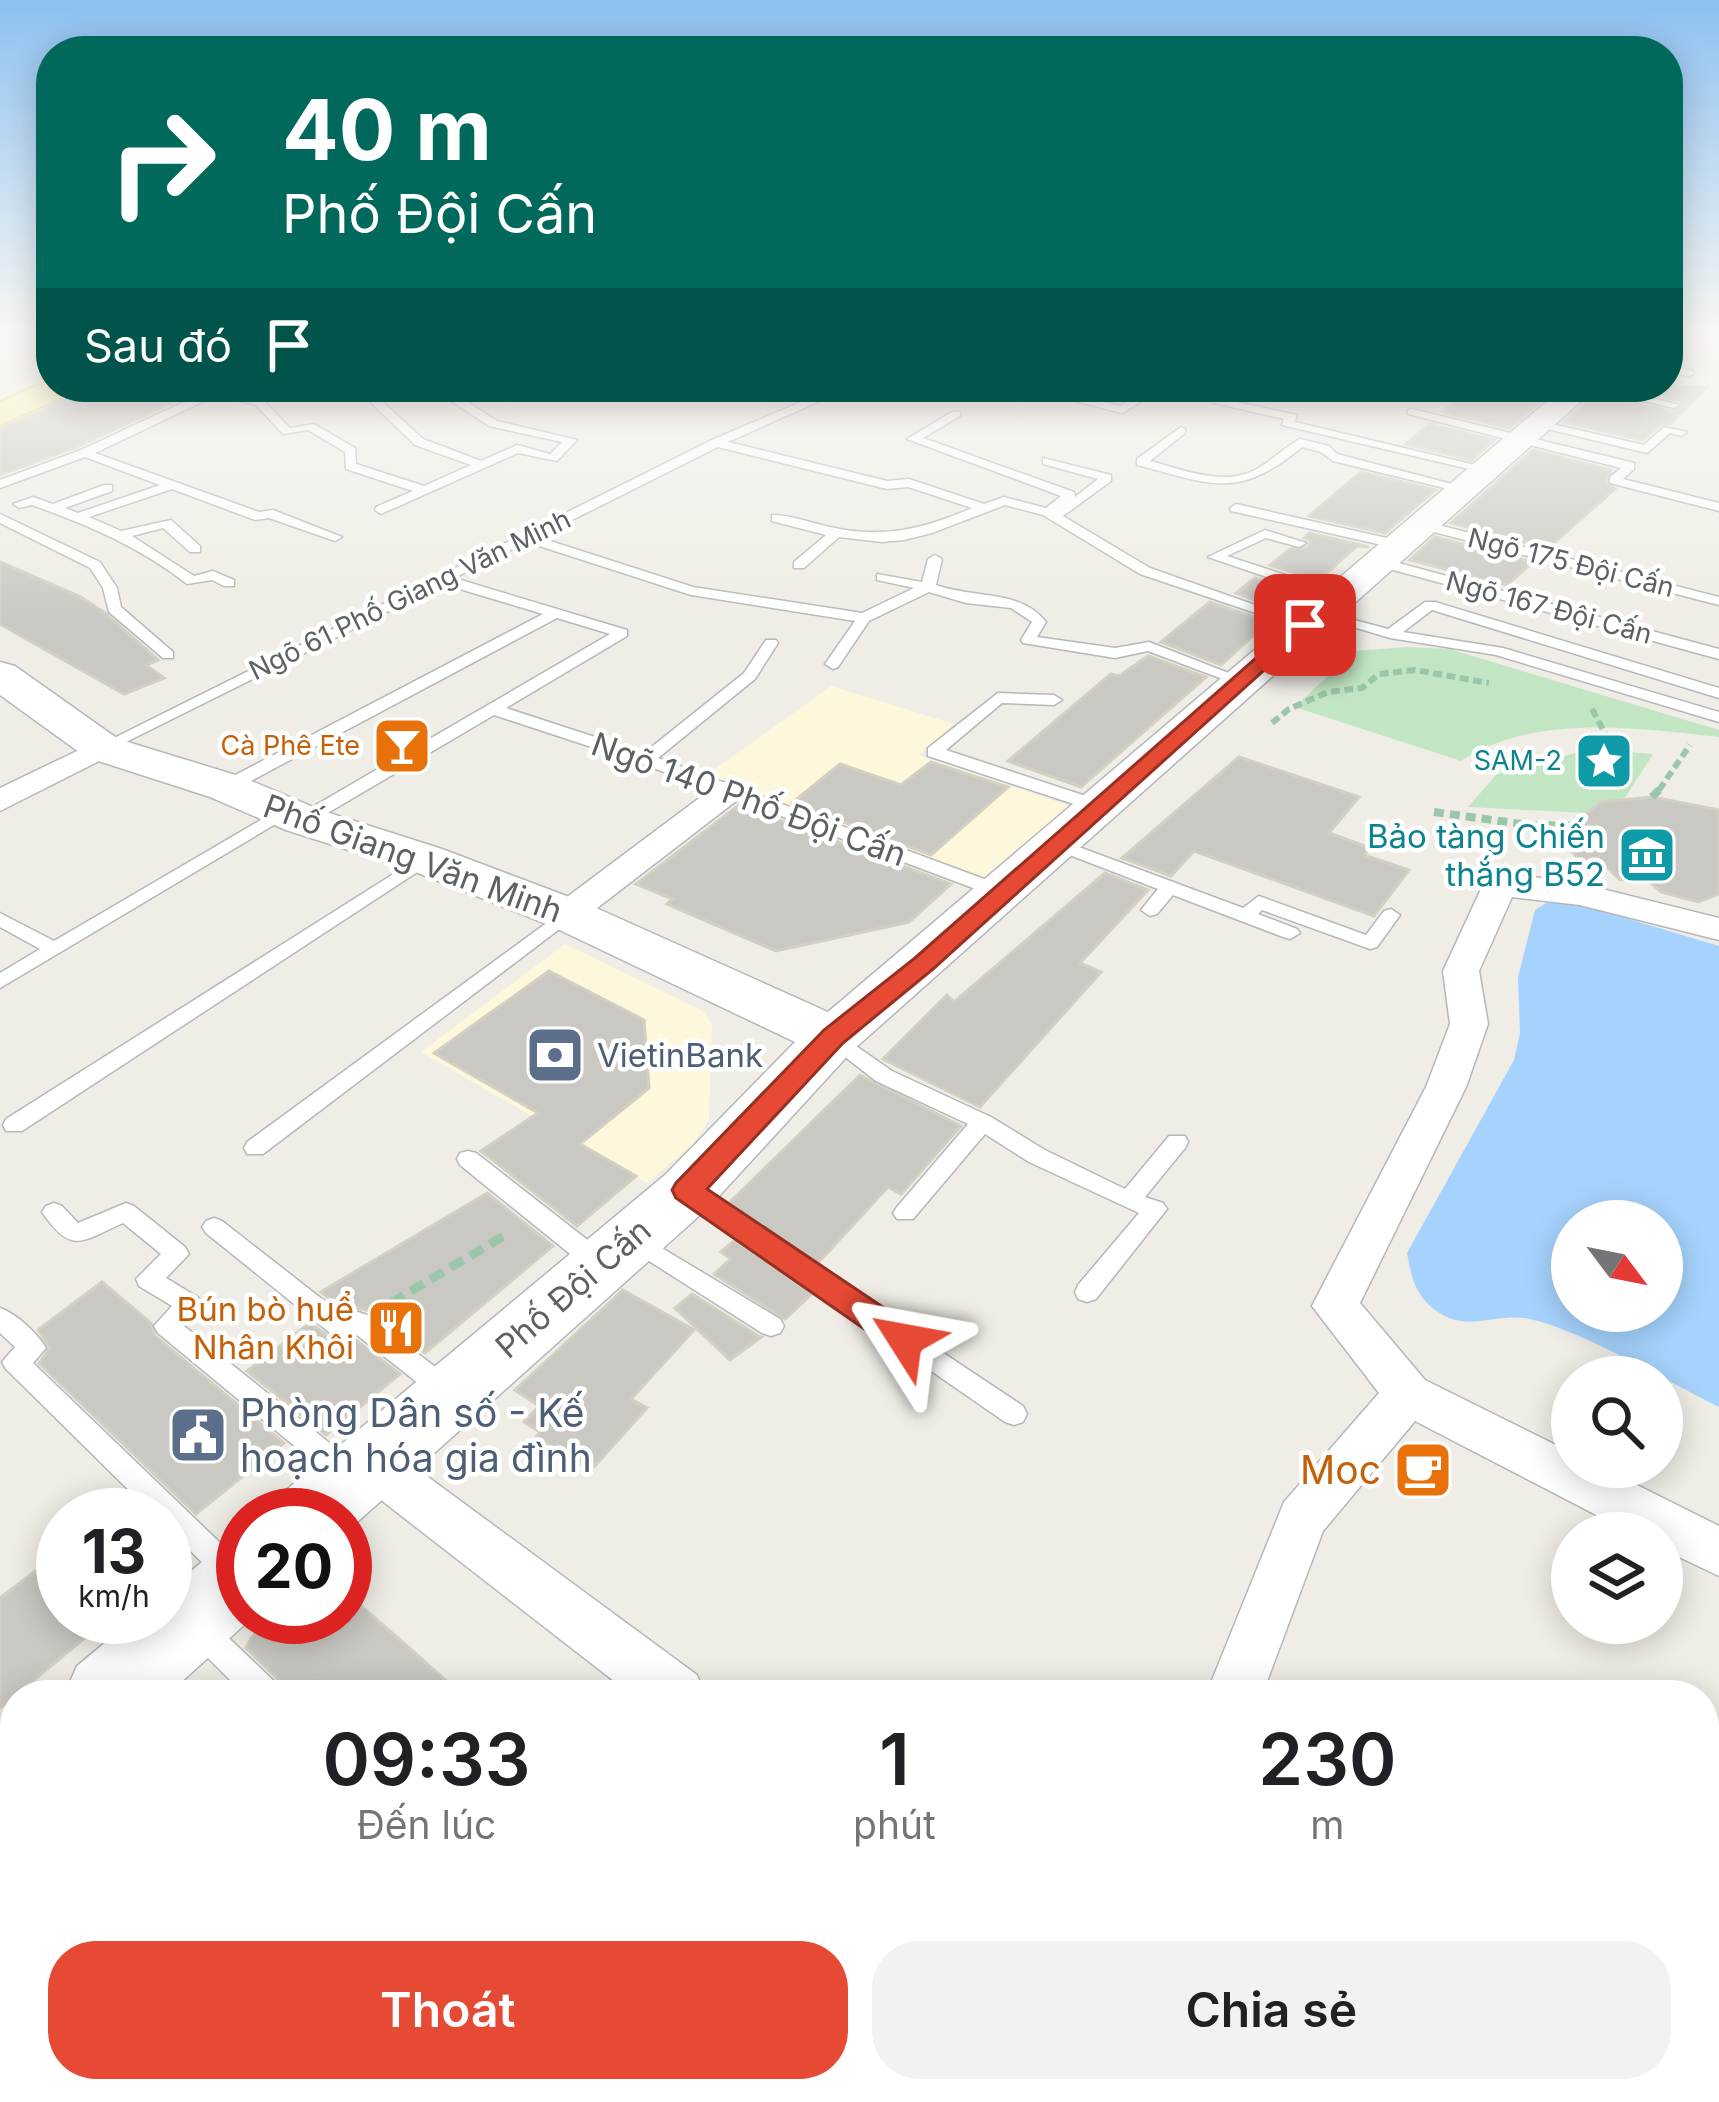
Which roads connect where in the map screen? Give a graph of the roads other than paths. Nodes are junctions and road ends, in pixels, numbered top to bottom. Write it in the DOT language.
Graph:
graph roads {
  1 [pos="134,430"];
  2 [pos="317,430"];
  3 [pos="403,430"];
  4 [pos="523,430"];
  5 [pos="745,430"];
  6 [pos="928,430"];
  7 [pos="1310,430"];
  8 [pos="1512,430"];
  9 [pos="1516,430"];
  10 [pos="1532,430"];
  11 [pos="1667,430"];
  12 [pos="1673,430"];
  13 [pos="1181,431"];
  14 [pos="1681,432"];
  15 [pos="1528,433"];
  16 [pos="718,442"];
  17 [pos="85,453"];
  18 [pos="1047,461"];
  19 [pos="482,464"];
  20 [pos="1476,479"];
  21 [pos="0,484"];
  22 [pos="169,486"];
  23 [pos="109,488"];
  24 [pos="426,491"];
  25 [pos="0,498"];
  26 [pos="20,505"];
  27 [pos="1719,507"];
  28 [pos="54,508"];
  29 [pos="985,508"];
  30 [pos="1236,508"];
  31 [pos="381,510"];
  32 [pos="1053,514"];
  33 [pos="0,515"];
  34 [pos="78,517"];
  35 [pos="777,518"];
  36 [pos="835,534"];
  37 [pos="125,535"];
  38 [pos="335,537"];
  39 [pos="526,537"];
  40 [pos="1299,543"];
  41 [pos="1401,544"];
  42 [pos="195,549"];
  43 [pos="935,559"];
  44 [pos="799,565"];
  45 [pos="882,577"];
  46 [pos="442,579"];
  47 [pos="229,583"];
  48 [pos="928,587"];
  49 [pos="1719,601"];
  50 [pos="1320,612"];
  51 [pos="556,613"];
  52 [pos="864,618"];
  53 [pos="1390,634"];
  54 [pos="771,643"];
  55 [pos="1719,654"];
  56 [pos="168,656"];
  57 [pos="833,664"];
  58 [pos="0,675"];
  59 [pos="1241,681"];
  60 [pos="1719,693"];
  61 [pos="1054,700"];
  62 [pos="493,709"];
  63 [pos="1719,717"];
  64 [pos="102,748"];
  65 [pos="646,759"];
  66 [pos="226,787"];
  67 [pos="729,791"];
  68 [pos="0,800"];
  69 [pos="1101,807"];
  70 [pos="293,816"];
  71 [pos="1060,844"];
  72 [pos="425,859"];
  73 [pos="1170,887"];
  74 [pos="1005,893"];
  75 [pos="1150,910"];
  76 [pos="567,914"];
  77 [pos="1391,915"];
  78 [pos="1245,917"];
  79 [pos="0,919"];
  80 [pos="1719,929"];
  81 [pos="1290,933"];
  82 [pos="54,950"];
  83 [pos="0,982"];
  84 [pos="833,1037"];
  85 [pos="983,1122"];
  86 [pos="14,1125"];
  87 [pos="1177,1142"];
  88 [pos="255,1148"];
  89 [pos="469,1159"];
  90 [pos="687,1190"];
  91 [pos="1129,1201"];
  92 [pos="54,1212"];
  93 [pos="905,1213"];
  94 [pos="214,1227"];
  95 [pos="615,1251"];
  96 [pos="1087,1292"];
  97 [pos="0,1318"];
  98 [pos="771,1326"];
  99 [pos="451,1394"];
  100 [pos="1408,1394"];
  101 [pos="1014,1414"];
  102 [pos="346,1486"];
  103 [pos="1719,1552"];
  104 [pos="216,1583"];
  105 [pos="216,1599"];
  106 [pos="245,1644"];
  107 [pos="127,1680"];
  108 [pos="260,1680"];
  109 [pos="653,1680"];
  110 [pos="1240,1680"];
  1 -- 17 [label="lane"];
  2 -- 24 [label="lane"];
  3 -- 19 [label="lane"];
  4 -- 19 [label="lane"];
  5 -- 16 [label="lane, Ngõ 61 Phố Giang Văn Minh"];
  6 -- 32 [label="lane"];
  7 -- 20 [label="lane"];
  8 -- 15 [label="lane"];
  9 -- 15 [label="lane"];
  10 -- 15 [label="street, Phố Đội Cấn"];
  11 -- 15 [label="lane"];
  12 -- 14 [label="lane"];
  13 -- 20 [label="lane"];
  15 -- 20 [label="street, Phố Đội Cấn"];
  15 -- 27 [label="lane"];
  16 -- 29 [label="lane"];
  16 -- 39 [label="lane, Ngõ 61 Phố Giang Văn Minh"];
  17 -- 21 [label="lane"];
  17 -- 22 [label="lane"];
  18 -- 32 [label="lane"];
  19 -- 24 [label="lane"];
  20 -- 41 [label="street, Phố Đội Cấn"];
  22 -- 34 [label="lane"];
  22 -- 38 [label="lane"];
  23 -- 28 [label="lane"];
  24 -- 31 [label="lane"];
  25 -- 26 [label="lane"];
  26 -- 28 [label="lane"];
  26 -- 33 [label="lane"];
  28 -- 34 [label="lane"];
  29 -- 32 [label="lane"];
  29 -- 36 [label="lane"];
  30 -- 41 [label="lane"];
  32 -- 50 [label="lane"];
  33 -- 56 [label="lane"];
  34 -- 37 [label="lane"];
  35 -- 36 [label="lane"];
  36 -- 44 [label="lane"];
  37 -- 42 [label="lane"];
  37 -- 47 [label="lane"];
  39 -- 46 [label="lane, Ngõ 61 Phố Giang Văn Minh"];
  39 -- 52 [label="lane"];
  40 -- 50 [label="lane"];
  41 -- 49 [label="lane, Ngõ 175 Đội Cấn"];
  41 -- 50 [label="street, Phố Đội Cấn"];
  41 -- 55 [label="lane, Ngõ 167 Đội Cấn"];
  43 -- 48 [label="lane"];
  45 -- 48 [label="lane"];
  46 -- 51 [label="lane"];
  46 -- 64 [label="lane, Ngõ 61 Phố Giang Văn Minh"];
  48 -- 52 [label="lane"];
  48 -- 59 [label="lane"];
  50 -- 53 [label="lane"];
  50 -- 59 [label="street, Phố Đội Cấn"];
  51 -- 62 [label="lane"];
  51 -- 66 [label="lane"];
  52 -- 57 [label="lane"];
  53 -- 60 [label="lane"];
  53 -- 63 [label="lane"];
  54 -- 65 [label="lane"];
  58 -- 64 [label="street, Phố Giang Văn Minh"];
  59 -- 69 [label="street, Phố Đội Cấn"];
  61 -- 69 [label="lane"];
  62 -- 65 [label="lane, Ngõ 140 Phố Đội Cấn"];
  62 -- 70 [label="lane"];
  64 -- 66 [label="street, Phố Giang Văn Minh"];
  64 -- 68 [label="street"];
  65 -- 67 [label="lane, Ngõ 140 Phố Đội Cấn"];
  66 -- 70 [label="street, Phố Giang Văn Minh"];
  67 -- 74 [label="lane, Ngõ 140 Phố Đội Cấn"];
  67 -- 76 [label="street"];
  69 -- 71 [label="street, Phố Đội Cấn"];
  70 -- 72 [label="street, Phố Giang Văn Minh"];
  70 -- 82 [label="lane"];
  71 -- 73 [label="lane"];
  71 -- 74 [label="street, Phố Đội Cấn"];
  72 -- 76 [label="street, Phố Giang Văn Minh"];
  72 -- 86 [label="lane"];
  73 -- 75 [label="lane"];
  73 -- 78 [label="lane"];
  74 -- 84 [label="street, Phố Đội Cấn"];
  76 -- 84 [label="street, Phố Giang Văn Minh"];
  76 -- 88 [label="lane"];
  77 -- 78 [label="lane"];
  78 -- 81 [label="lane"];
  79 -- 82 [label="lane"];
  80 -- 100 [label="street"];
  82 -- 83 [label="lane"];
  84 -- 85 [label="lane"];
  84 -- 90 [label="street, Phố Đội Cấn"];
  85 -- 91 [label="lane"];
  85 -- 93 [label="lane"];
  87 -- 91 [label="lane"];
  89 -- 95 [label="lane"];
  90 -- 95 [label="street, Phố Đội Cấn"];
  90 -- 101 [label="lane"];
  91 -- 96 [label="lane"];
  92 -- 102 [label="lane"];
  94 -- 99 [label="lane"];
  95 -- 98 [label="lane"];
  95 -- 99 [label="street, Phố Đội Cấn"];
  97 -- 104 [label="lane"];
  99 -- 102 [label="street, Phố Đội Cấn"];
  100 -- 103 [label="street"];
  100 -- 110 [label="street"];
  102 -- 109 [label="street"];
  105 -- 107 [label="street"];
  106 -- 108 [label="lane"];
}
